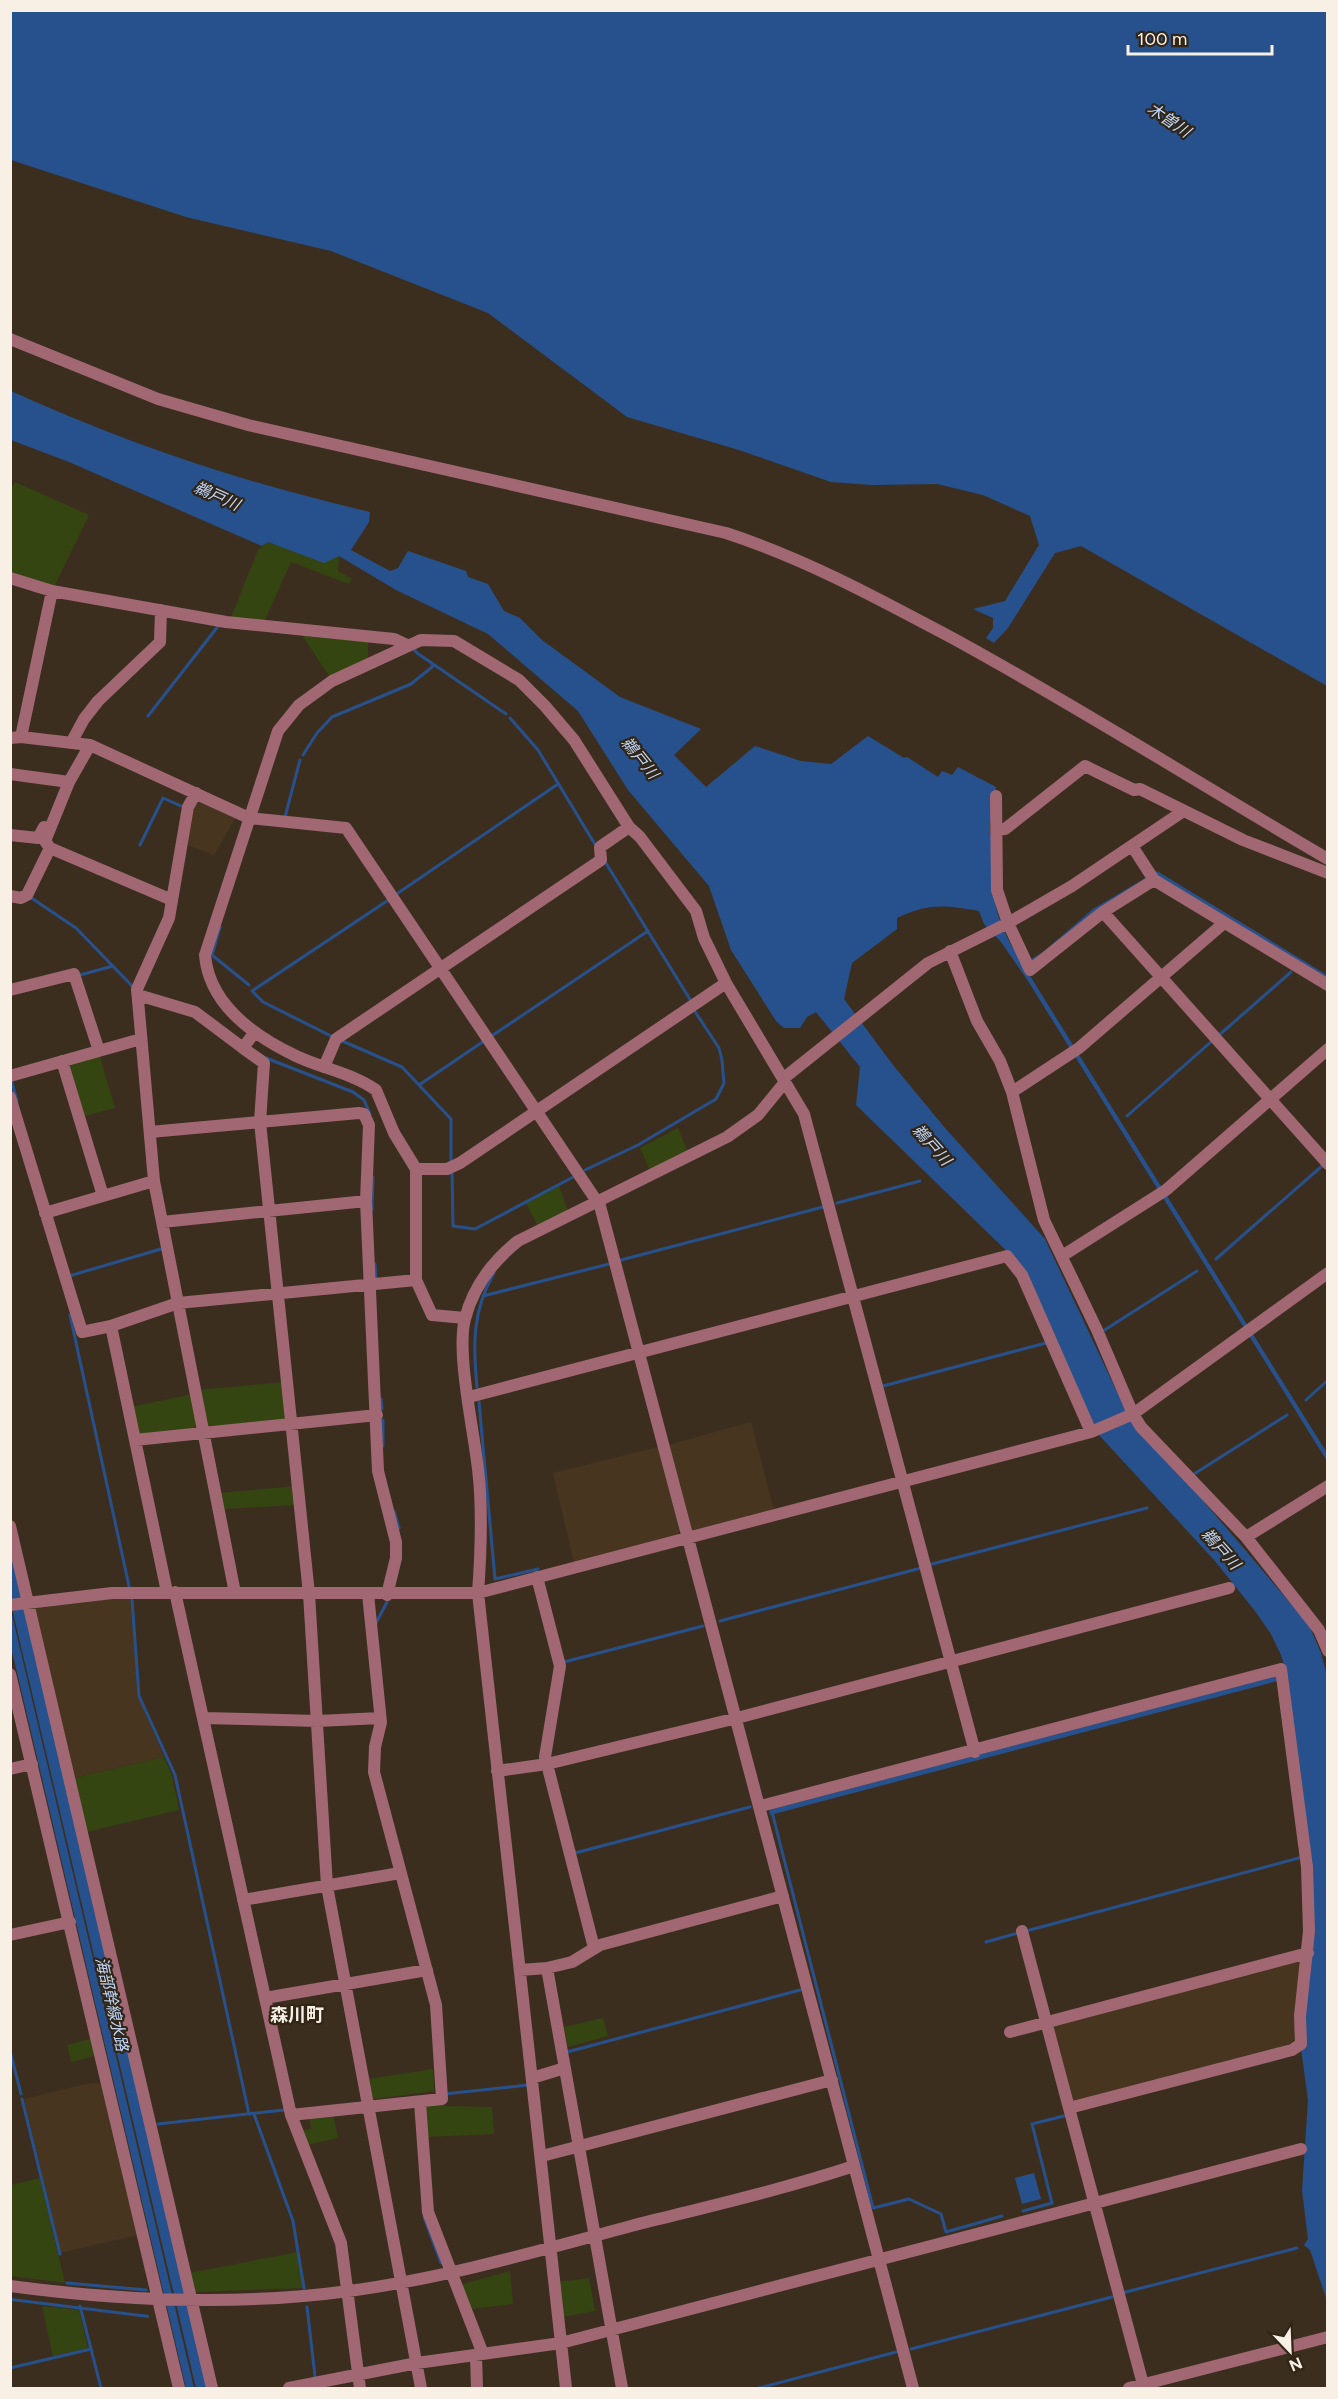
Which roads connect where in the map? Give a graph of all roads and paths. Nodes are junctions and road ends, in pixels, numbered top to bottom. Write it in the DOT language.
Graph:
graph roads {
  1 [pos="10,339"];
  2 [pos="10,578"];
  3 [pos="52,591"];
  4 [pos="161,610"];
  5 [pos="407,645"];
  6 [pos="16,738"];
  7 [pos="71,743"];
  8 [pos="90,745"];
  9 [pos="10,774"];
  10 [pos="68,785"];
  11 [pos="196,793"];
  12 [pos="996,796"];
  13 [pos="1182,812"];
  14 [pos="249,818"];
  15 [pos="629,827"];
  16 [pos="997,830"];
  17 [pos="10,835"];
  18 [pos="1132,846"];
  19 [pos="50,848"];
  20 [pos="1328,859"];
  21 [pos="1328,873"];
  22 [pos="1151,876"];
  23 [pos="10,896"];
  24 [pos="172,900"];
  25 [pos="1103,912"];
  26 [pos="1224,923"];
  27 [pos="1007,924"];
  28 [pos="950,951"];
  29 [pos="441,968"];
  30 [pos="1161,977"];
  31 [pos="726,983"];
  32 [pos="1328,985"];
  33 [pos="10,990"];
  34 [pos="138,995"];
  35 [pos="254,1033"];
  36 [pos="141,1039"];
  37 [pos="243,1048"];
  38 [pos="1328,1050"];
  39 [pos="99,1051"];
  40 [pos="62,1061"];
  41 [pos="324,1067"];
  42 [pos="10,1076"];
  43 [pos="784,1080"];
  44 [pos="1012,1092"];
  45 [pos="10,1097"];
  46 [pos="1270,1100"];
  47 [pos="537,1111"];
  48 [pos="260,1122"];
  49 [pos="150,1131"];
  50 [pos="1328,1164"];
  51 [pos="416,1169"];
  52 [pos="154,1181"];
  53 [pos="103,1196"];
  54 [pos="597,1200"];
  55 [pos="366,1201"];
  56 [pos="269,1211"];
  57 [pos="45,1213"];
  58 [pos="162,1222"];
  59 [pos="1062,1256"];
  60 [pos="1328,1274"];
  61 [pos="416,1280"];
  62 [pos="369,1286"];
  63 [pos="278,1293"];
  64 [pos="854,1296"];
  65 [pos="178,1303"];
  66 [pos="465,1318"];
  67 [pos="111,1326"];
  68 [pos="639,1352"];
  69 [pos="469,1397"];
  70 [pos="1132,1414"];
  71 [pos="377,1416"];
  72 [pos="292,1423"];
  73 [pos="203,1432"];
  74 [pos="1091,1432"];
  75 [pos="135,1440"];
  76 [pos="902,1481"];
  77 [pos="1328,1486"];
  78 [pos="10,1526"];
  79 [pos="1246,1537"];
  80 [pos="687,1538"];
  81 [pos="537,1577"];
  82 [pos="1229,1588"];
  83 [pos="171,1592"];
  84 [pos="236,1593"];
  85 [pos="478,1593"];
  86 [pos="309,1594"];
  87 [pos="368,1594"];
  88 [pos="387,1594"];
  89 [pos="28,1603"];
  90 [pos="10,1605"];
  91 [pos="1328,1651"];
  92 [pos="951,1660"];
  93 [pos="10,1674"];
  94 [pos="204,1718"];
  95 [pos="380,1718"];
  96 [pos="737,1718"];
  97 [pos="318,1721"];
  98 [pos="975,1752"];
  99 [pos="32,1764"];
  100 [pos="547,1764"];
  101 [pos="10,1769"];
  102 [pos="497,1771"];
  103 [pos="760,1806"];
  104 [pos="400,1873"];
  105 [pos="327,1886"];
  106 [pos="783,1896"];
  107 [pos="243,1900"];
  108 [pos="70,1922"];
  109 [pos="1022,1931"];
  110 [pos="10,1935"];
  111 [pos="594,1948"];
  112 [pos="1308,1953"];
  113 [pos="547,1968"];
  114 [pos="427,1970"];
  115 [pos="520,1970"];
  116 [pos="345,1984"];
  117 [pos="265,1998"];
  118 [pos="1046,2022"];
  119 [pos="1010,2032"];
  120 [pos="565,2068"];
  121 [pos="532,2078"];
  122 [pos="832,2080"];
  123 [pos="420,2102"];
  124 [pos="369,2107"];
  125 [pos="1069,2108"];
  126 [pos="291,2115"];
  127 [pos="579,2146"];
  128 [pos="1301,2149"];
  129 [pos="542,2156"];
  130 [pos="854,2166"];
  131 [pos="1095,2203"];
  132 [pos="594,2236"];
  133 [pos="551,2248"];
  134 [pos="879,2259"];
  135 [pos="450,2273"];
  136 [pos="403,2282"];
  137 [pos="10,2286"];
  138 [pos="348,2291"];
  139 [pos="159,2299"];
  140 [pos="192,2299"];
  141 [pos="611,2330"];
  142 [pos="1328,2337"];
  143 [pos="561,2343"];
  144 [pos="479,2354"];
  145 [pos="417,2363"];
  146 [pos="359,2382"];
  147 [pos="1143,2387"];
  148 [pos="179,2388"];
  149 [pos="212,2388"];
  150 [pos="289,2388"];
  151 [pos="422,2388"];
  152 [pos="477,2388"];
  153 [pos="566,2388"];
  154 [pos="622,2388"];
  155 [pos="913,2388"];
  156 [pos="1129,2388"];
  1 -- 20 [label="street"];
  2 -- 3 [label="street"];
  3 -- 4 [label="street"];
  3 -- 6 [label="street"];
  4 -- 5 [label="street"];
  4 -- 7 [label="street"];
  5 -- 14 [label="street"];
  5 -- 15 [label="street"];
  6 -- 7 [label="street"];
  7 -- 8 [label="street"];
  8 -- 10 [label="street"];
  8 -- 11 [label="street"];
  9 -- 10 [label="street"];
  10 -- 17 [label="street"];
  10 -- 19 [label="street"];
  11 -- 14 [label="street"];
  11 -- 24 [label="street"];
  12 -- 16 [label="street"];
  13 -- 16 [label="street"];
  13 -- 18 [label="street"];
  13 -- 21 [label="street"];
  14 -- 29 [label="street"];
  14 -- 35 [label="street"];
  15 -- 29 [label="street"];
  15 -- 31 [label="street"];
  16 -- 27 [label="street"];
  18 -- 22 [label="street"];
  18 -- 27 [label="street"];
  19 -- 23 [label="street"];
  19 -- 24 [label="street"];
  22 -- 25 [label="street"];
  22 -- 26 [label="street"];
  24 -- 34 [label="street"];
  25 -- 27 [label="street"];
  25 -- 30 [label="street"];
  26 -- 30 [label="street"];
  26 -- 32 [label="street"];
  27 -- 28 [label="street"];
  28 -- 43 [label="street"];
  28 -- 44 [label="street"];
  29 -- 41 [label="street"];
  29 -- 47 [label="street"];
  30 -- 44 [label="street"];
  30 -- 46 [label="street"];
  31 -- 43 [label="street"];
  31 -- 47 [label="street"];
  33 -- 39 [label="street"];
  34 -- 36 [label="street"];
  34 -- 37 [label="street"];
  35 -- 37 [label="street"];
  35 -- 41 [label="street"];
  36 -- 39 [label="street"];
  36 -- 49 [label="street"];
  37 -- 48 [label="street"];
  38 -- 46 [label="street"];
  39 -- 40 [label="street"];
  40 -- 42 [label="street"];
  40 -- 53 [label="street"];
  41 -- 51 [label="street"];
  43 -- 54 [label="street"];
  43 -- 64 [label="street"];
  44 -- 59 [label="street"];
  45 -- 57 [label="street"];
  46 -- 50 [label="street"];
  46 -- 59 [label="street"];
  47 -- 51 [label="street"];
  47 -- 54 [label="street"];
  48 -- 49 [label="street"];
  48 -- 55 [label="street"];
  48 -- 56 [label="street"];
  49 -- 52 [label="street"];
  51 -- 61 [label="street"];
  52 -- 53 [label="street"];
  52 -- 58 [label="street"];
  53 -- 57 [label="street"];
  54 -- 66 [label="street"];
  54 -- 68 [label="street"];
  55 -- 56 [label="street"];
  55 -- 62 [label="street"];
  56 -- 58 [label="street"];
  56 -- 63 [label="street"];
  57 -- 67 [label="street"];
  58 -- 65 [label="street"];
  59 -- 70 [label="street"];
  60 -- 70 [label="street"];
  61 -- 62 [label="street"];
  61 -- 66 [label="street"];
  62 -- 63 [label="street"];
  62 -- 71 [label="street"];
  63 -- 65 [label="street"];
  63 -- 72 [label="street"];
  64 -- 68 [label="street"];
  64 -- 74 [label="street"];
  64 -- 76 [label="street"];
  65 -- 67 [label="street"];
  65 -- 73 [label="street"];
  66 -- 69 [label="street"];
  67 -- 75 [label="street"];
  68 -- 69 [label="street"];
  68 -- 80 [label="street"];
  69 -- 85 [label="street"];
  70 -- 74 [label="street"];
  70 -- 79 [label="street"];
  71 -- 72 [label="street"];
  71 -- 88 [label="street"];
  72 -- 73 [label="street"];
  72 -- 86 [label="street"];
  73 -- 75 [label="street"];
  73 -- 84 [label="street"];
  74 -- 76 [label="street"];
  75 -- 83 [label="street"];
  76 -- 80 [label="street"];
  76 -- 92 [label="street"];
  77 -- 79 [label="street"];
  78 -- 89 [label="street"];
  79 -- 91 [label="street"];
  80 -- 81 [label="street"];
  80 -- 96 [label="street"];
  81 -- 85 [label="street"];
  81 -- 100 [label="street"];
  82 -- 92 [label="street"];
  83 -- 84 [label="street"];
  83 -- 89 [label="street"];
  83 -- 94 [label="street"];
  84 -- 86 [label="street"];
  85 -- 88 [label="street"];
  85 -- 102 [label="street"];
  86 -- 87 [label="street"];
  86 -- 97 [label="street"];
  87 -- 88 [label="street"];
  87 -- 95 [label="street"];
  89 -- 90 [label="street"];
  89 -- 140 [label="street"];
  92 -- 96 [label="street"];
  92 -- 98 [label="street"];
  93 -- 99 [label="street"];
  94 -- 97 [label="street"];
  94 -- 107 [label="street"];
  95 -- 97 [label="street"];
  95 -- 104 [label="street"];
  96 -- 100 [label="street"];
  96 -- 103 [label="street"];
  97 -- 105 [label="street"];
  98 -- 103 [label="street"];
  98 -- 112 [label="street"];
  99 -- 101 [label="street"];
  99 -- 108 [label="street"];
  100 -- 102 [label="street"];
  100 -- 111 [label="street"];
  102 -- 115 [label="street"];
  103 -- 106 [label="street"];
  104 -- 105 [label="street"];
  104 -- 114 [label="street"];
  105 -- 107 [label="street"];
  105 -- 116 [label="street"];
  106 -- 111 [label="street"];
  106 -- 122 [label="street"];
  107 -- 117 [label="street"];
  108 -- 110 [label="street"];
  108 -- 139 [label="street"];
  109 -- 118 [label="street"];
  111 -- 113 [label="street"];
  112 -- 118 [label="street"];
  112 -- 125 [label="street"];
  113 -- 115 [label="street"];
  113 -- 120 [label="street"];
  114 -- 116 [label="street"];
  114 -- 123 [label="street"];
  115 -- 121 [label="street"];
  116 -- 117 [label="street"];
  116 -- 124 [label="street"];
  117 -- 126 [label="street"];
  118 -- 119 [label="street"];
  118 -- 125 [label="street"];
  120 -- 121 [label="street"];
  120 -- 127 [label="street"];
  121 -- 129 [label="street"];
  122 -- 127 [label="street"];
  122 -- 130 [label="street"];
  123 -- 124 [label="street"];
  123 -- 135 [label="street"];
  124 -- 126 [label="street"];
  124 -- 136 [label="street"];
  125 -- 131 [label="street"];
  126 -- 138 [label="street"];
  127 -- 129 [label="street"];
  127 -- 132 [label="street"];
  128 -- 131 [label="street"];
  129 -- 133 [label="street"];
  130 -- 132 [label="street"];
  130 -- 134 [label="street"];
  131 -- 134 [label="street"];
  131 -- 147 [label="street"];
  132 -- 133 [label="street"];
  132 -- 141 [label="street"];
  133 -- 135 [label="street"];
  133 -- 143 [label="street"];
  134 -- 141 [label="street"];
  134 -- 155 [label="street"];
  135 -- 136 [label="street"];
  135 -- 144 [label="street"];
  136 -- 138 [label="street"];
  136 -- 145 [label="street"];
  137 -- 139 [label="street"];
  138 -- 140 [label="street"];
  138 -- 146 [label="street"];
  139 -- 140 [label="street"];
  139 -- 148 [label="street"];
  140 -- 149 [label="street"];
  141 -- 143 [label="street"];
  141 -- 154 [label="street"];
  142 -- 147 [label="street"];
  143 -- 144 [label="street"];
  143 -- 153 [label="street"];
  144 -- 145 [label="street"];
  144 -- 152 [label="street"];
  145 -- 146 [label="street"];
  145 -- 151 [label="street"];
  146 -- 150 [label="street"];
  147 -- 156 [label="street"];
}
